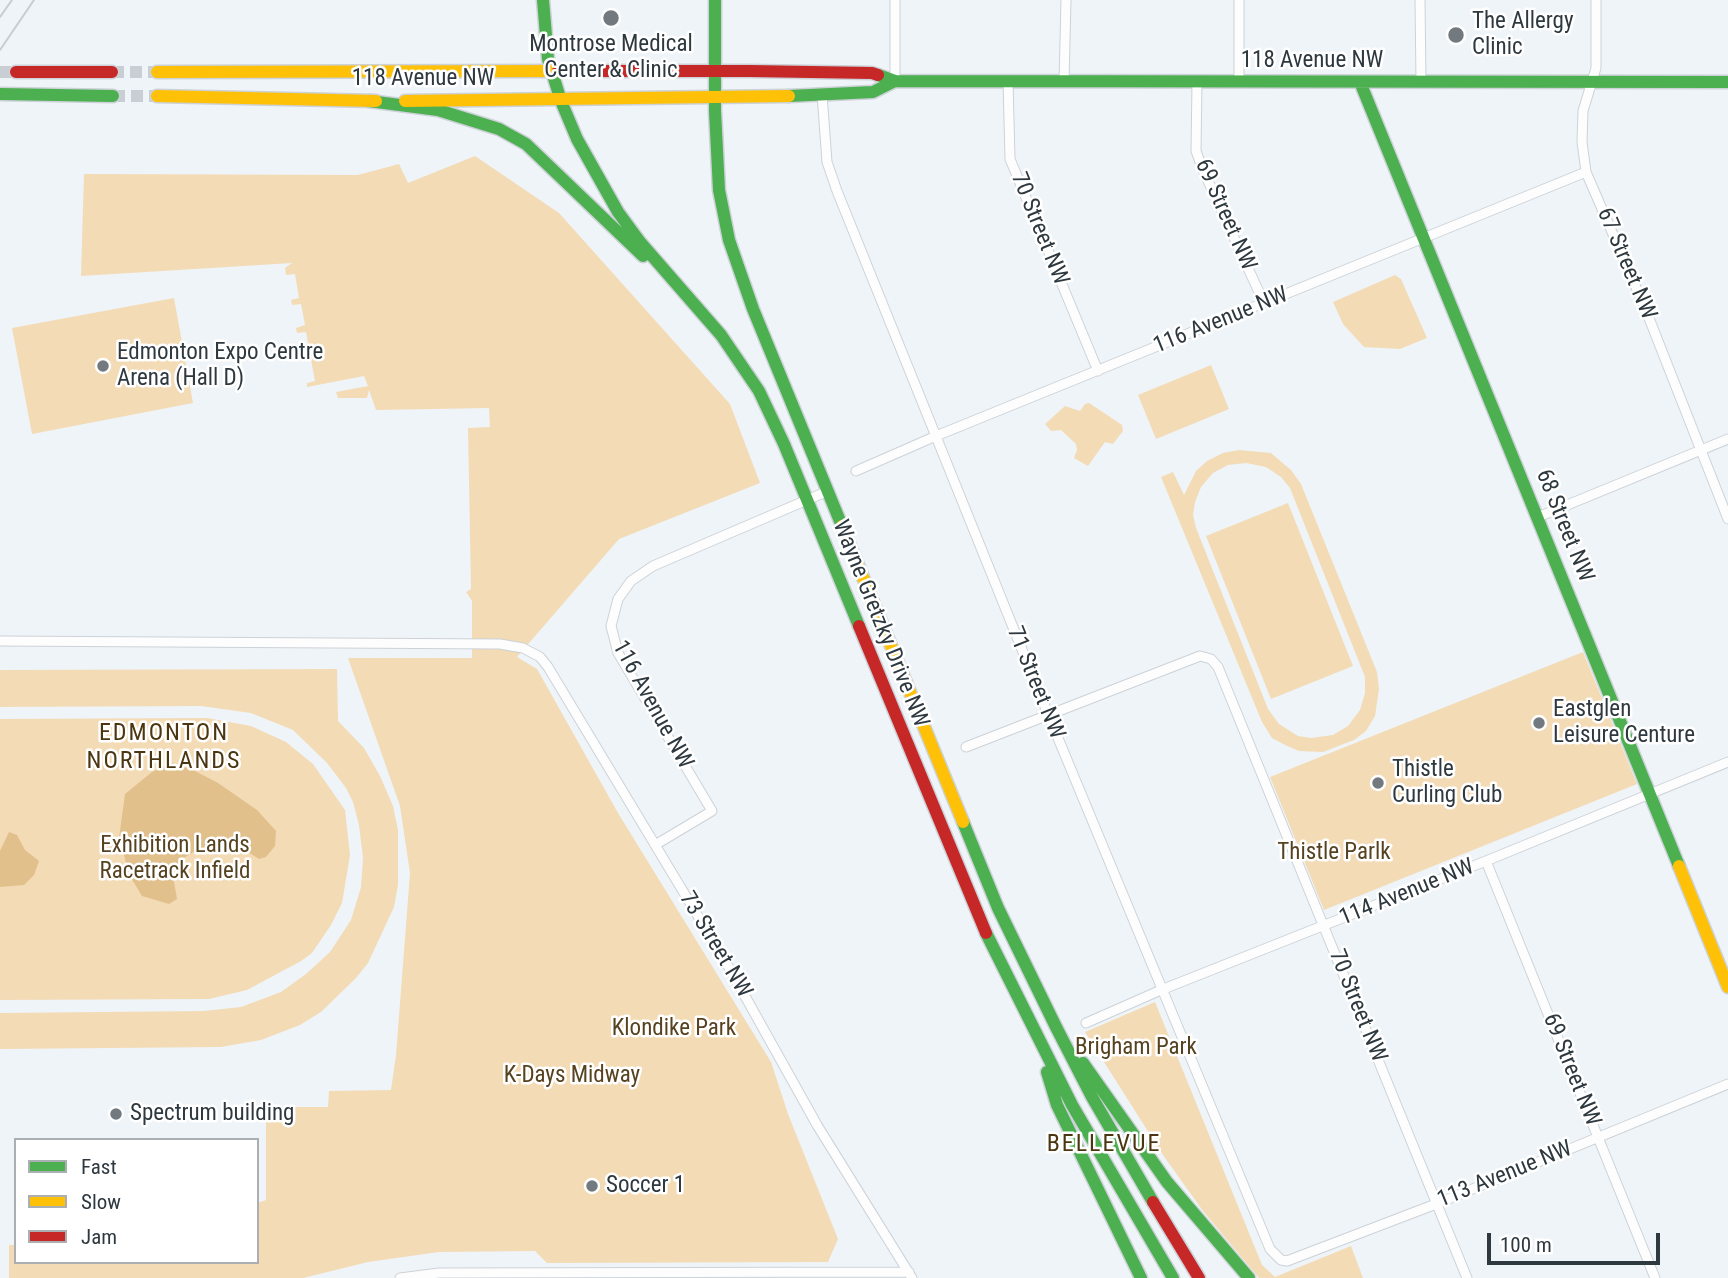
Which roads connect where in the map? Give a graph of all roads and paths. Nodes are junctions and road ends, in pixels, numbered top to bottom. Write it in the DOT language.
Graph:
graph roads {
  1 [pos="543,0"];
  2 [pos="715,0"];
  3 [pos="895,0"];
  4 [pos="1066,0"];
  5 [pos="1239,0"];
  6 [pos="1420,0"];
  7 [pos="1596,0"];
  8 [pos="551,71"];
  9 [pos="715,71"];
  10 [pos="16,72"];
  11 [pos="112,72"];
  12 [pos="157,72"];
  13 [pos="1008,81"];
  14 [pos="895,82"];
  15 [pos="1064,82"];
  16 [pos="1197,82"];
  17 [pos="1239,82"];
  18 [pos="1360,82"];
  19 [pos="1421,82"];
  20 [pos="1590,82"];
  21 [pos="1728,82"];
  22 [pos="1,94"];
  23 [pos="822,94"];
  24 [pos="113,96"];
  25 [pos="157,96"];
  26 [pos="715,99"];
  27 [pos="369,101"];
  28 [pos="561,101"];
  29 [pos="1586,172"];
  30 [pos="1422,238"];
  31 [pos="683,293"];
  32 [pos="1264,303"];
  33 [pos="1097,371"];
  34 [pos="936,436"];
  35 [pos="1728,439"];
  36 [pos="1701,451"];
  37 [pos="856,471"];
  38 [pos="828,491"];
  39 [pos="807,500"];
  40 [pos="1538,517"];
  41 [pos="1728,519"];
  42 [pos="0,641"];
  43 [pos="1048,714"];
  44 [pos="966,747"];
  45 [pos="1728,762"];
  46 [pos="1650,794"];
  47 [pos="655,845"];
  48 [pos="1486,861"];
  49 [pos="1325,926"];
  50 [pos="1728,987"];
  51 [pos="1161,990"];
  52 [pos="1086,1023"];
  53 [pos="1056,1027"];
  54 [pos="1033,1030"];
  55 [pos="1728,1084"];
  56 [pos="1598,1137"];
  57 [pos="1436,1204"];
  58 [pos="1281,1260"];
  59 [pos="911,1275"];
  60 [pos="401,1278"];
  61 [pos="1141,1278"];
  62 [pos="1173,1278"];
  63 [pos="1199,1278"];
  64 [pos="1249,1278"];
  65 [pos="1467,1278"];
  66 [pos="1655,1278"];
  1 -- 8 [label="main road, Wayne Gretzky Drive NW"];
  2 -- 9 [label="main road, Wayne Gretzky Drive NW"];
  3 -- 14 [label="street"];
  4 -- 15 [label="street"];
  5 -- 17 [label="street"];
  6 -- 19 [label="street"];
  7 -- 20 [label="street, 67 Street NW"];
  8 -- 9 [label="main road, 118 Avenue NW"];
  8 -- 12 [label="main road, 118 Avenue NW"];
  8 -- 28 [label="main road, Wayne Gretzky Drive NW"];
  9 -- 14 [label="main road, 118 Avenue NW"];
  9 -- 26 [label="main road, Wayne Gretzky Drive NW"];
  10 -- 11 [label="main road"];
  13 -- 14 [label="main road, 118 Avenue NW"];
  13 -- 15 [label="main road, 118 Avenue NW"];
  13 -- 33 [label="street, 70 Street NW"];
  14 -- 23 [label="main road, 118 Avenue NW"];
  15 -- 16 [label="main road, 118 Avenue NW"];
  16 -- 17 [label="main road, 118 Avenue NW"];
  16 -- 32 [label="street, 69 Street NW"];
  17 -- 18 [label="main road, 118 Avenue NW"];
  18 -- 19 [label="main road, 118 Avenue NW"];
  18 -- 30 [label="main road, 68 Street NW"];
  19 -- 20 [label="main road, 118 Avenue NW"];
  20 -- 21 [label="main road, 118 Avenue NW"];
  20 -- 29 [label="street, 67 Street NW"];
  22 -- 24 [label="main road"];
  23 -- 26 [label="main road, 118 Avenue NW"];
  23 -- 34 [label="street, 71 Street NW"];
  25 -- 27 [label="main road, 118 Avenue NW"];
  26 -- 28 [label="main road, 118 Avenue NW"];
  26 -- 38 [label="main road, Wayne Gretzky Drive NW"];
  27 -- 28 [label="main road, 118 Avenue NW"];
  27 -- 31 [label="main road"];
  28 -- 31 [label="main road, Wayne Gretzky Drive NW"];
  29 -- 30 [label="street, 116 Avenue NW"];
  29 -- 36 [label="street, 67 Street NW"];
  30 -- 32 [label="street, 116 Avenue NW"];
  30 -- 40 [label="main road, 68 Street NW"];
  31 -- 39 [label="main road, Wayne Gretzky Drive NW"];
  32 -- 33 [label="street, 116 Avenue NW"];
  33 -- 34 [label="street, 116 Avenue NW"];
  34 -- 37 [label="street, 116 Avenue NW"];
  34 -- 43 [label="street, 71 Street NW"];
  35 -- 36 [label="street"];
  36 -- 40 [label="street"];
  36 -- 41 [label="street, 67 Street NW"];
  38 -- 39 [label="street, 116 Avenue NW"];
  38 -- 53 [label="main road, Wayne Gretzky Drive NW"];
  39 -- 47 [label="street, 116 Avenue NW"];
  39 -- 54 [label="main road, Wayne Gretzky Drive NW"];
  40 -- 46 [label="main road, 68 Street NW"];
  42 -- 47 [label="street, 73 Street NW"];
  43 -- 44 [label="street"];
  43 -- 49 [label="street, 70 Street NW"];
  43 -- 51 [label="street, 71 Street NW"];
  45 -- 46 [label="street, 114 Avenue NW"];
  46 -- 48 [label="street, 114 Avenue NW"];
  46 -- 50 [label="main road, 68 Street NW"];
  47 -- 59 [label="street, 73 Street NW"];
  48 -- 49 [label="street, 114 Avenue NW"];
  48 -- 56 [label="street, 69 Street NW"];
  49 -- 51 [label="street, 114 Avenue NW"];
  49 -- 57 [label="street, 70 Street NW"];
  51 -- 52 [label="street, 114 Avenue NW"];
  51 -- 58 [label="street, 71 Street NW"];
  53 -- 63 [label="main road, Wayne Gretzky Drive NW"];
  53 -- 64 [label="main road"];
  54 -- 61 [label="main road"];
  54 -- 62 [label="main road, Wayne Gretzky Drive NW"];
  55 -- 56 [label="street, 113 Avenue NW"];
  56 -- 57 [label="street, 113 Avenue NW"];
  56 -- 66 [label="street, 69 Street NW"];
  57 -- 58 [label="street, 113 Avenue NW"];
  57 -- 65 [label="street, 70 Street NW"];
  59 -- 60 [label="street"];
}
